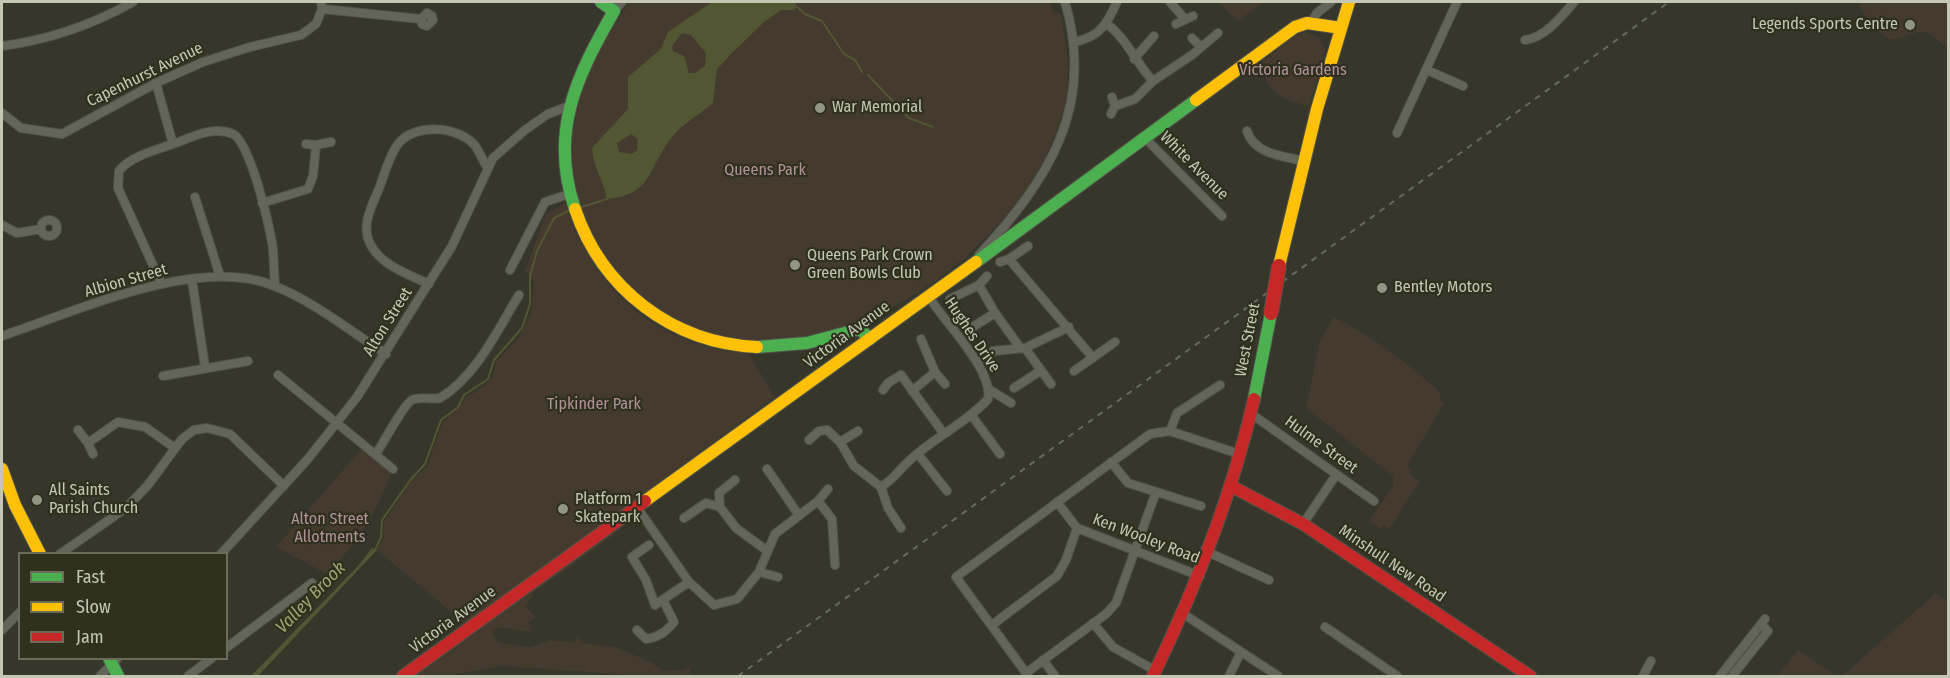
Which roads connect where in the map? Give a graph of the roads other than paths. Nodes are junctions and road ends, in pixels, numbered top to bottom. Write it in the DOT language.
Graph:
graph roads {
  1 [pos="133,2"];
  2 [pos="601,2"];
  3 [pos="1065,2"];
  4 [pos="1118,2"];
  5 [pos="1170,2"];
  6 [pos="1331,2"];
  7 [pos="1349,2"];
  8 [pos="1457,2"];
  9 [pos="1574,2"];
  10 [pos="321,5"];
  11 [pos="618,6"];
  12 [pos="421,19"];
  13 [pos="1107,24"];
  14 [pos="1176,24"];
  15 [pos="1312,24"];
  16 [pos="1218,33"];
  17 [pos="1340,34"];
  18 [pos="1154,36"];
  19 [pos="1192,38"];
  20 [pos="1525,40"];
  21 [pos="1074,42"];
  22 [pos="2,46"];
  23 [pos="1201,47"];
  24 [pos="1134,59"];
  25 [pos="1427,69"];
  26 [pos="1153,81"];
  27 [pos="156,83"];
  28 [pos="1463,86"];
  29 [pos="569,106"];
  30 [pos="1113,106"];
  31 [pos="2,113"];
  32 [pos="1247,131"];
  33 [pos="1397,133"];
  34 [pos="1145,138"];
  35 [pos="332,142"];
  36 [pos="173,144"];
  37 [pos="306,144"];
  38 [pos="316,145"];
  39 [pos="1303,161"];
  40 [pos="487,167"];
  41 [pos="195,197"];
  42 [pos="262,203"];
  43 [pos="572,205"];
  44 [pos="1018,210"];
  45 [pos="1222,216"];
  46 [pos="1027,223"];
  47 [pos="2,225"];
  48 [pos="41,229"];
  49 [pos="1028,246"];
  50 [pos="1010,259"];
  51 [pos="1000,262"];
  52 [pos="971,264"];
  53 [pos="510,270"];
  54 [pos="219,276"];
  55 [pos="987,276"];
  56 [pos="192,280"];
  57 [pos="161,283"];
  58 [pos="429,284"];
  59 [pos="979,285"];
  60 [pos="274,286"];
  61 [pos="519,295"];
  62 [pos="928,297"];
  63 [pos="950,299"];
  64 [pos="995,313"];
  65 [pos="1069,327"];
  66 [pos="968,330"];
  67 [pos="2,336"];
  68 [pos="870,339"];
  69 [pos="921,339"];
  70 [pos="1115,342"];
  71 [pos="1022,347"];
  72 [pos="386,354"];
  73 [pos="1093,358"];
  74 [pos="248,361"];
  75 [pos="977,363"];
  76 [pos="205,367"];
  77 [pos="1041,371"];
  78 [pos="1074,371"];
  79 [pos="935,372"];
  80 [pos="278,375"];
  81 [pos="163,376"];
  82 [pos="945,384"];
  83 [pos="1051,384"];
  84 [pos="1221,385"];
  85 [pos="1014,388"];
  86 [pos="883,390"];
  87 [pos="990,390"];
  88 [pos="912,391"];
  89 [pos="1011,403"];
  90 [pos="1250,413"];
  91 [pos="972,416"];
  92 [pos="338,423"];
  93 [pos="78,430"];
  94 [pos="858,431"];
  95 [pos="1170,431"];
  96 [pos="944,434"];
  97 [pos="809,440"];
  98 [pos="840,442"];
  99 [pos="88,443"];
  100 [pos="175,448"];
  101 [pos="93,454"];
  102 [pos="376,454"];
  103 [pos="918,454"];
  104 [pos="1000,454"];
  105 [pos="1239,454"];
  106 [pos="1111,462"];
  107 [pos="2,469"];
  108 [pos="393,469"];
  109 [pos="767,469"];
  110 [pos="1336,475"];
  111 [pos="735,480"];
  112 [pos="284,486"];
  113 [pos="1231,486"];
  114 [pos="881,487"];
  115 [pos="828,489"];
  116 [pos="947,491"];
  117 [pos="1156,492"];
  118 [pos="818,501"];
  119 [pos="1374,501"];
  120 [pos="1057,502"];
  121 [pos="636,506"];
  122 [pos="1201,506"];
  123 [pos="720,507"];
  124 [pos="798,514"];
  125 [pos="684,518"];
  126 [pos="1303,524"];
  127 [pos="900,528"];
  128 [pos="1077,528"];
  129 [pos="649,545"];
  130 [pos="766,550"];
  131 [pos="1134,550"];
  132 [pos="39,552"];
  133 [pos="63,552"];
  134 [pos="223,552"];
  135 [pos="1210,553"];
  136 [pos="835,565"];
  137 [pos="759,572"];
  138 [pos="1200,576"];
  139 [pos="778,578"];
  140 [pos="1269,580"];
  141 [pos="689,582"];
  142 [pos="312,584"];
  143 [pos="659,602"];
  144 [pos="18,614"];
  145 [pos="1185,615"];
  146 [pos="1093,623"];
  147 [pos="992,625"];
  148 [pos="1325,627"];
  149 [pos="2,630"];
  150 [pos="637,630"];
  151 [pos="228,647"];
  152 [pos="1241,652"];
  153 [pos="209,660"];
  154 [pos="1043,660"];
  155 [pos="1651,661"];
  156 [pos="114,664"];
  157 [pos="1155,674"];
  158 [pos="100,676"];
  159 [pos="188,676"];
  160 [pos="403,676"];
  161 [pos="1055,676"];
  162 [pos="1229,676"];
  163 [pos="1278,676"];
  164 [pos="1397,676"];
  165 [pos="1530,676"];
  166 [pos="1640,676"];
  167 [pos="1720,676"];
  168 [pos="1732,676"];
  1 -- 22 [label="street"];
  2 -- 11 [label="street"];
  3 -- 21 [label="street"];
  4 -- 13 [label="street"];
  5 -- 14 [label="street"];
  6 -- 15 [label="street, Victoria Avenue"];
  7 -- 17 [label="street, West Street"];
  8 -- 25 [label="street"];
  9 -- 20 [label="street"];
  10 -- 12 [label="street"];
  10 -- 27 [label="street, Capenhurst Avenue"];
  11 -- 29 [label="street"];
  13 -- 21 [label="street"];
  13 -- 24 [label="street"];
  15 -- 17 [label="street"];
  15 -- 34 [label="street, Victoria Avenue"];
  16 -- 23 [label="street"];
  17 -- 39 [label="street, West Street"];
  18 -- 24 [label="street"];
  19 -- 23 [label="street"];
  21 -- 44 [label="street"];
  23 -- 26 [label="street"];
  24 -- 26 [label="street"];
  25 -- 28 [label="street"];
  25 -- 33 [label="street"];
  26 -- 30 [label="street"];
  27 -- 31 [label="street, Capenhurst Avenue"];
  27 -- 36 [label="street"];
  29 -- 40 [label="street, Alton Street"];
  29 -- 43 [label="street"];
  32 -- 39 [label="street"];
  34 -- 45 [label="street, White Avenue"];
  34 -- 46 [label="street, Victoria Avenue"];
  35 -- 38 [label="street"];
  36 -- 42 [label="street"];
  36 -- 57 [label="street"];
  37 -- 38 [label="street"];
  38 -- 42 [label="street"];
  39 -- 90 [label="street, West Street, bridge"];
  40 -- 58 [label="street, Alton Street"];
  40 -- 58 [label="street"];
  41 -- 54 [label="street"];
  42 -- 60 [label="street"];
  43 -- 53 [label="street"];
  43 -- 68 [label="street"];
  44 -- 46 [label="street"];
  44 -- 52 [label="street"];
  46 -- 52 [label="street, Victoria Avenue"];
  47 -- 48 [label="street"];
  49 -- 50 [label="street"];
  50 -- 51 [label="street"];
  50 -- 65 [label="street"];
  52 -- 62 [label="street, Victoria Avenue"];
  54 -- 56 [label="street, Albion Street"];
  54 -- 60 [label="street, Albion Street"];
  55 -- 59 [label="street"];
  56 -- 57 [label="street, Albion Street"];
  56 -- 76 [label="street"];
  57 -- 67 [label="street, Albion Street"];
  58 -- 72 [label="street, Alton Street"];
  59 -- 63 [label="street"];
  59 -- 64 [label="street"];
  60 -- 72 [label="street, Albion Street"];
  61 -- 102 [label="street"];
  62 -- 68 [label="street, Victoria Avenue"];
  62 -- 75 [label="street, Hughes Drive"];
  64 -- 66 [label="street"];
  64 -- 71 [label="street"];
  65 -- 71 [label="street"];
  65 -- 73 [label="street"];
  68 -- 121 [label="street, Victoria Avenue"];
  69 -- 79 [label="street"];
  70 -- 73 [label="street"];
  71 -- 75 [label="street"];
  71 -- 77 [label="street"];
  72 -- 92 [label="street, Alton Street"];
  73 -- 78 [label="street"];
  74 -- 76 [label="street"];
  75 -- 87 [label="street, Hughes Drive"];
  76 -- 81 [label="street"];
  77 -- 83 [label="street"];
  77 -- 85 [label="street"];
  79 -- 82 [label="street"];
  79 -- 88 [label="street"];
  80 -- 92 [label="street"];
  84 -- 95 [label="street"];
  86 -- 88 [label="street"];
  87 -- 89 [label="street, Hughes Drive"];
  87 -- 91 [label="street, Hughes Drive"];
  88 -- 96 [label="street"];
  90 -- 105 [label="street, West Street"];
  90 -- 110 [label="street, Hulme Street"];
  91 -- 96 [label="street, Hughes Drive"];
  91 -- 104 [label="street"];
  92 -- 102 [label="street"];
  92 -- 112 [label="street, Alton Street"];
  93 -- 99 [label="street"];
  94 -- 98 [label="street"];
  95 -- 105 [label="street"];
  95 -- 106 [label="street"];
  96 -- 103 [label="street, Hughes Drive"];
  97 -- 98 [label="street"];
  98 -- 114 [label="street"];
  99 -- 100 [label="street"];
  99 -- 101 [label="street"];
  100 -- 112 [label="street"];
  100 -- 133 [label="street"];
  102 -- 108 [label="street"];
  103 -- 114 [label="street, Hughes Drive"];
  103 -- 116 [label="street"];
  105 -- 113 [label="street, West Street"];
  106 -- 117 [label="street"];
  106 -- 120 [label="street"];
  107 -- 132 [label="street"];
  109 -- 124 [label="street"];
  110 -- 119 [label="street, Hulme Street"];
  110 -- 126 [label="street"];
  111 -- 123 [label="street"];
  112 -- 134 [label="street, Alton Street"];
  113 -- 126 [label="street, Minshull New Road"];
  113 -- 135 [label="street, West Street"];
  114 -- 127 [label="street"];
  115 -- 118 [label="street"];
  117 -- 122 [label="street"];
  117 -- 131 [label="street"];
  118 -- 124 [label="street"];
  118 -- 136 [label="street"];
  120 -- 128 [label="street, Ken Wooley Road"];
  120 -- 147 [label="street"];
  121 -- 141 [label="street"];
  121 -- 160 [label="street, Victoria Avenue"];
  123 -- 125 [label="street"];
  123 -- 130 [label="street"];
  124 -- 130 [label="street"];
  126 -- 165 [label="street, Minshull New Road"];
  128 -- 131 [label="street, Ken Wooley Road"];
  128 -- 147 [label="street"];
  129 -- 143 [label="street"];
  130 -- 137 [label="street"];
  131 -- 138 [label="street, Ken Wooley Road"];
  131 -- 146 [label="street"];
  135 -- 138 [label="street, West Street"];
  135 -- 140 [label="street"];
  137 -- 139 [label="street"];
  137 -- 141 [label="street"];
  138 -- 145 [label="street, West Street"];
  141 -- 143 [label="street"];
  142 -- 151 [label="street"];
  143 -- 150 [label="street"];
  144 -- 149 [label="street"];
  145 -- 152 [label="street"];
  145 -- 157 [label="street, West Street"];
  146 -- 154 [label="street"];
  146 -- 157 [label="street"];
  147 -- 154 [label="street"];
  148 -- 164 [label="street"];
  152 -- 162 [label="street"];
  152 -- 163 [label="street"];
  153 -- 159 [label="street"];
  154 -- 161 [label="street"];
  155 -- 166 [label="street"];
  156 -- 158 [label="street"];
  167 -- 168 [label="street"];
}
